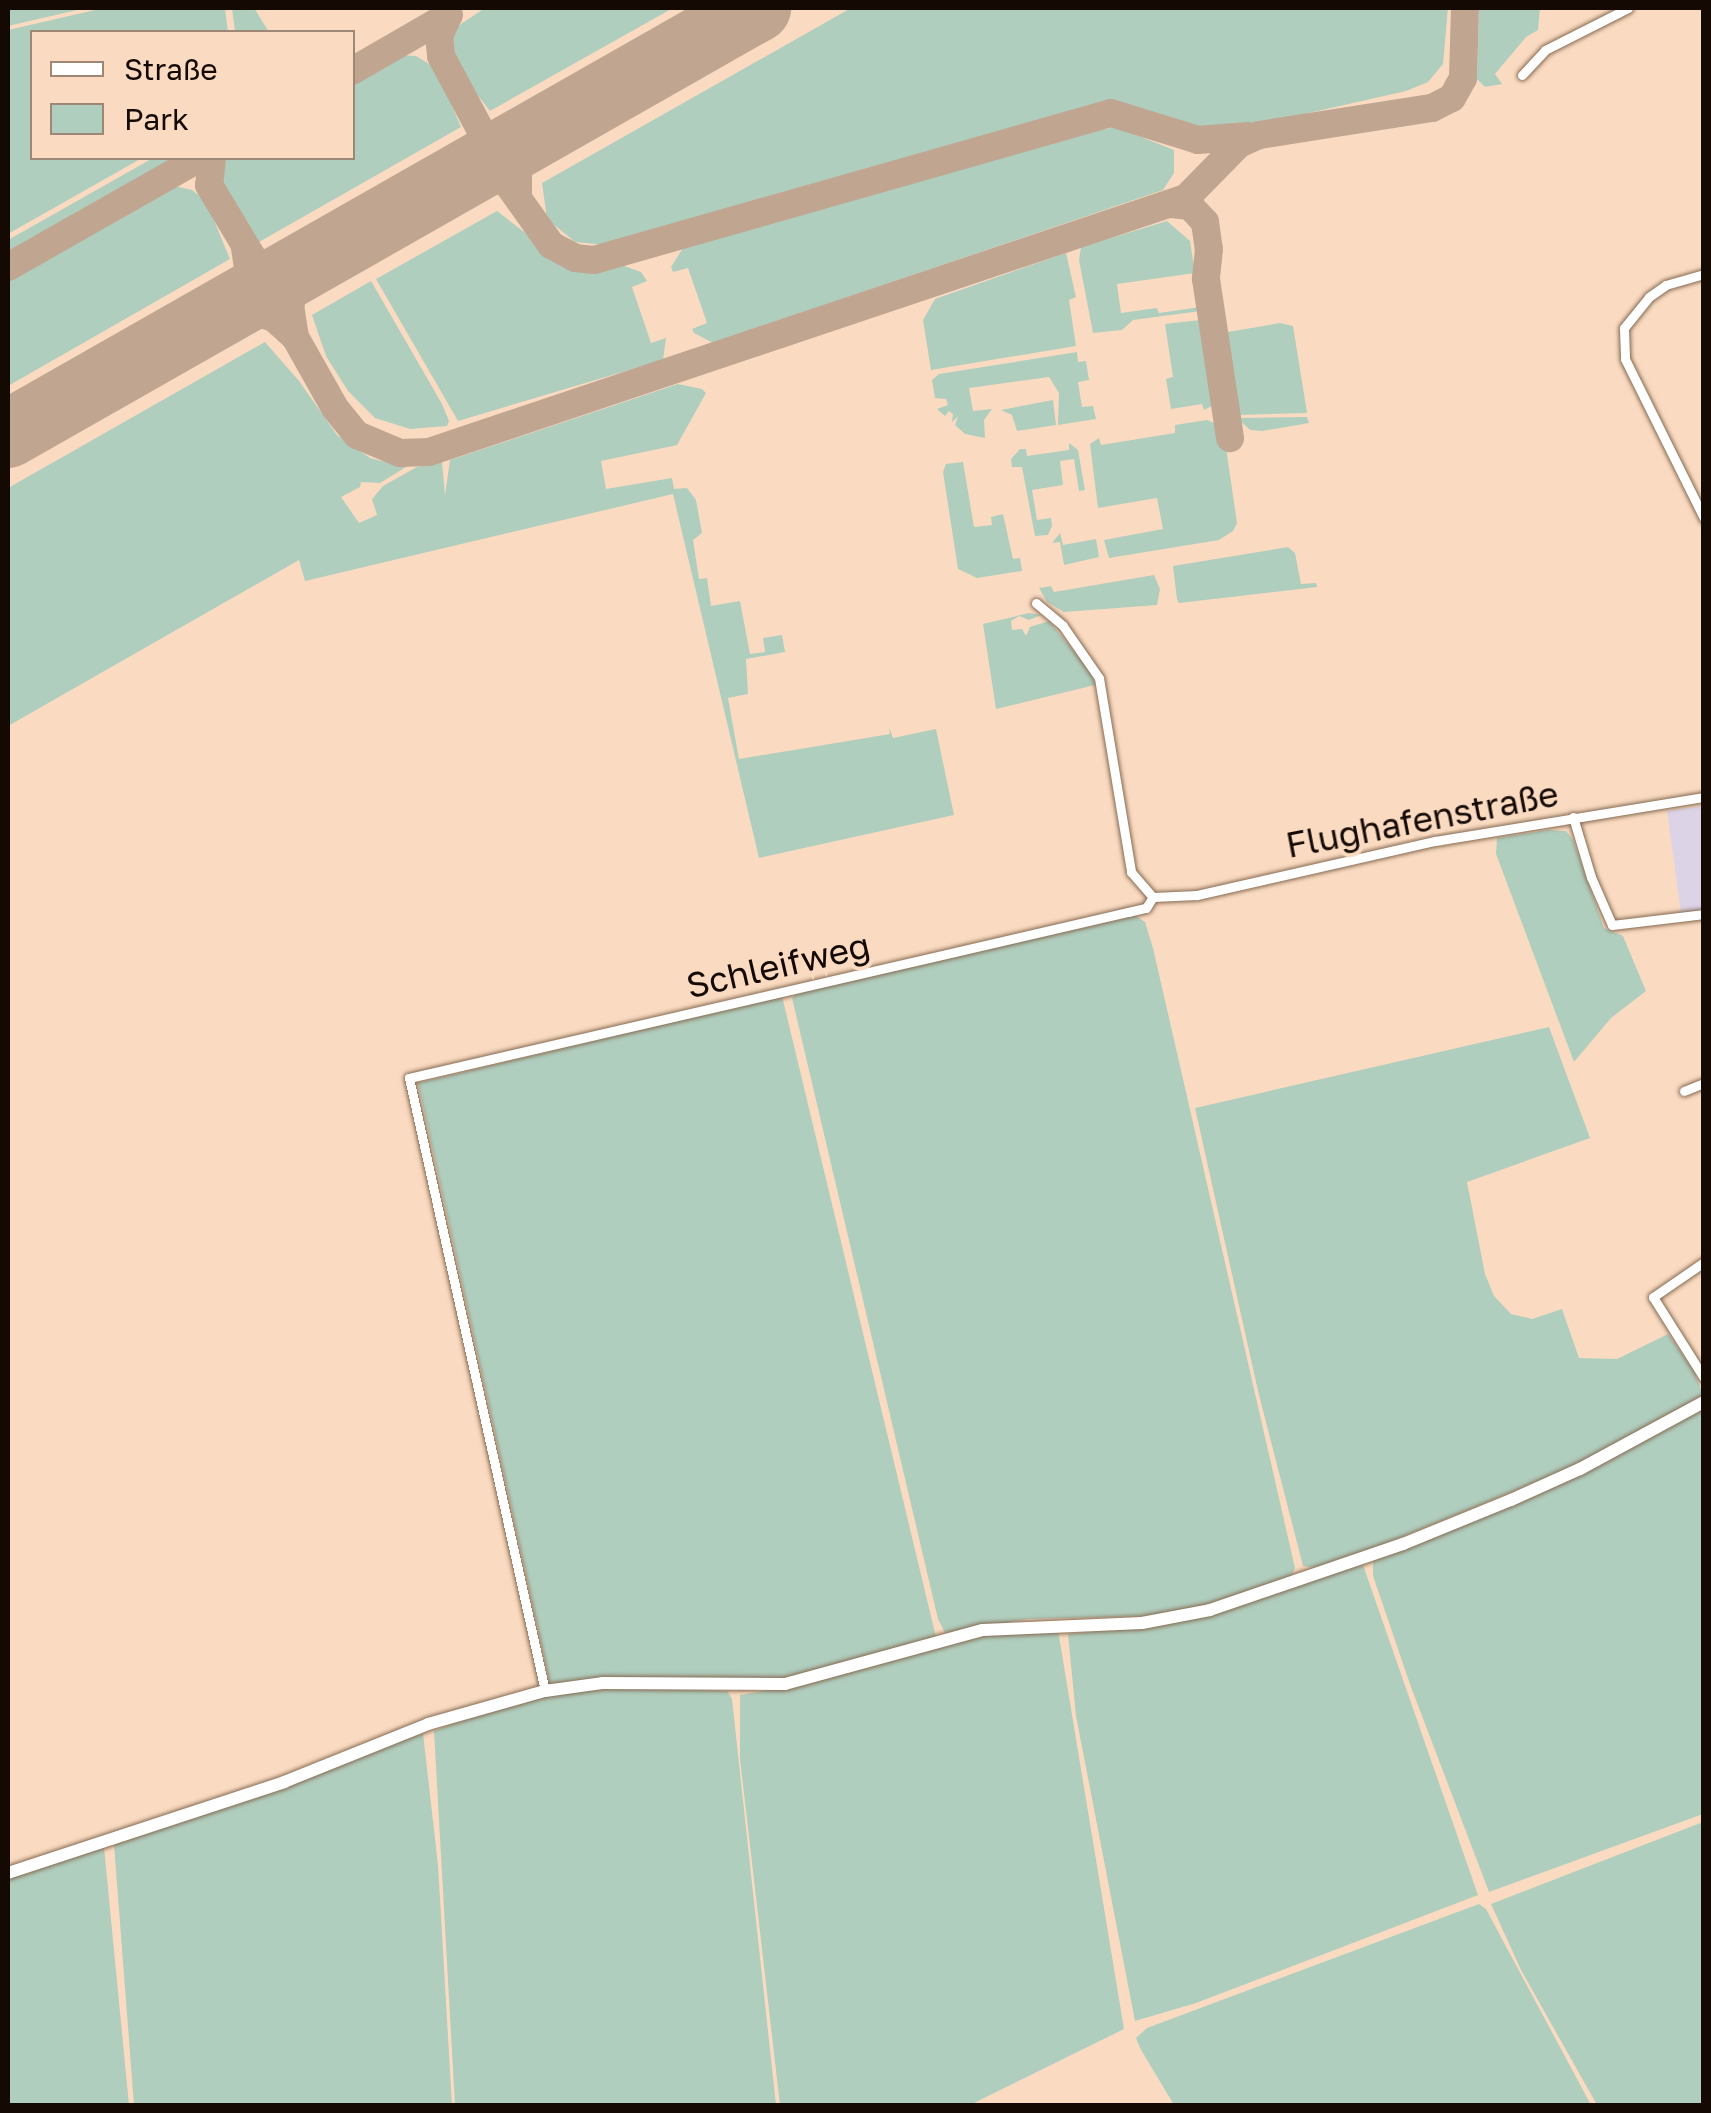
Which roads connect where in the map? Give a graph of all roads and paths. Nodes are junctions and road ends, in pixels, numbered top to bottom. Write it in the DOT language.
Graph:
graph roads {
  1 [pos="1628,8"];
  2 [pos="1522,75"];
  3 [pos="1704,274"];
  4 [pos="1704,518"];
  5 [pos="1036,603"];
  6 [pos="1704,797"];
  7 [pos="1573,818"];
  8 [pos="1153,898"];
  9 [pos="1704,914"];
  10 [pos="1704,1083"];
  11 [pos="1684,1091"];
  12 [pos="1704,1262"];
  13 [pos="1704,1378"];
  14 [pos="1704,1402"];
  15 [pos="545,1691"];
  16 [pos="8,1873"];
  1 -- 2 [label="street"];
  3 -- 4 [label="street"];
  5 -- 8 [label="street"];
  6 -- 7 [label="street, Flughafenstraße"];
  7 -- 8 [label="street, Flughafenstraße"];
  7 -- 9 [label="street"];
  8 -- 15 [label="street, Schleifweg"];
  10 -- 11 [label="street"];
  12 -- 13 [label="street"];
  14 -- 15 [label="street"];
  15 -- 16 [label="street"];
}
